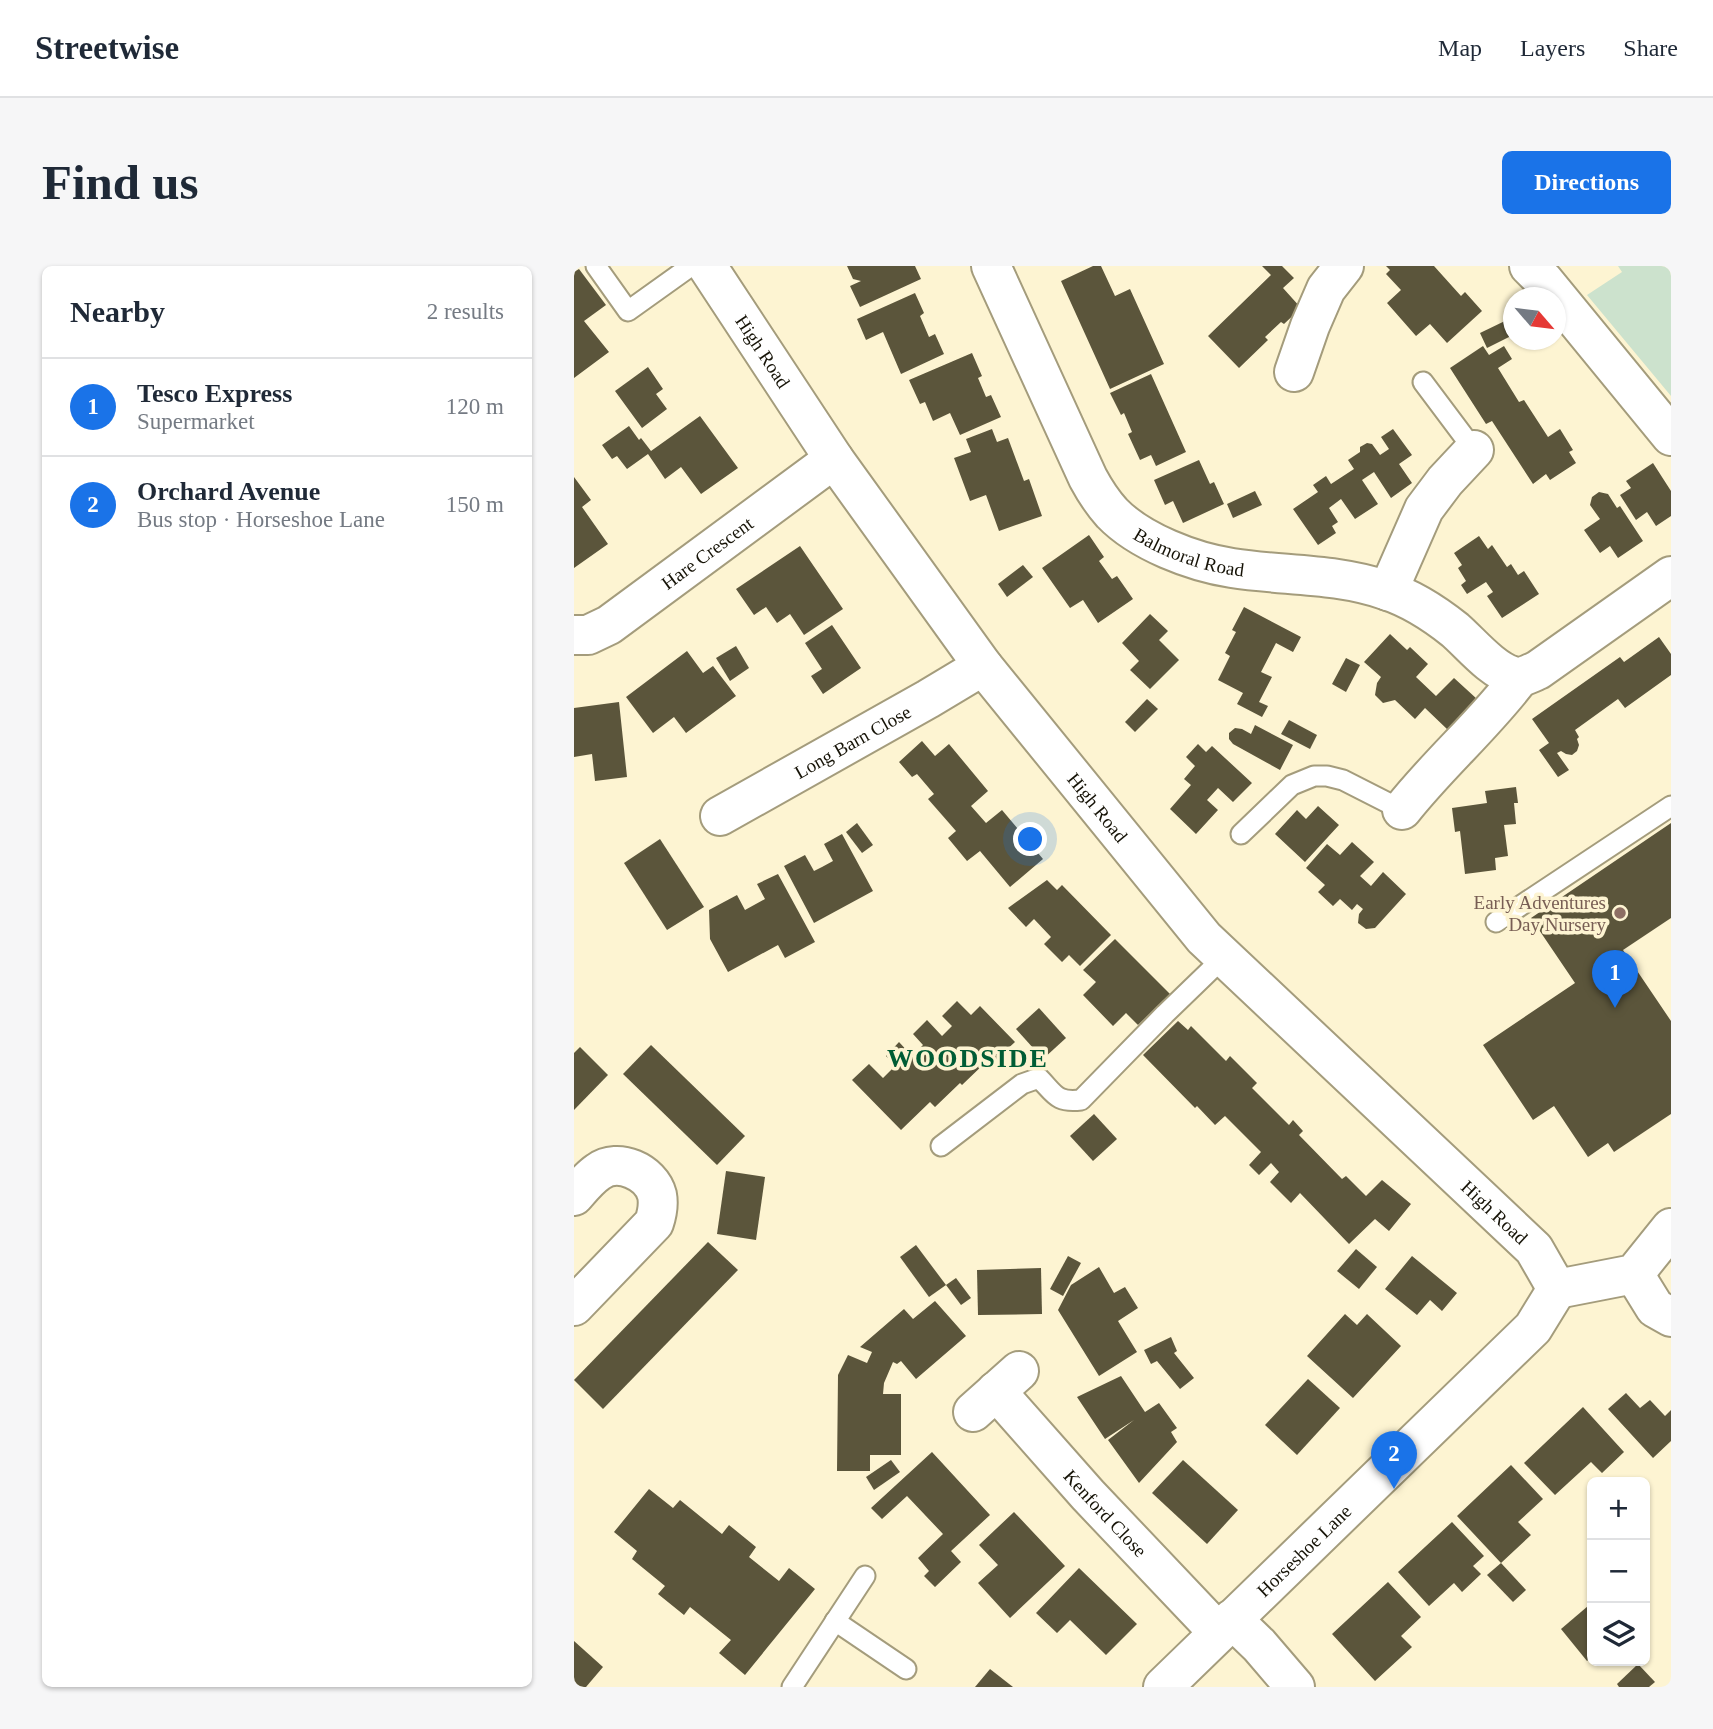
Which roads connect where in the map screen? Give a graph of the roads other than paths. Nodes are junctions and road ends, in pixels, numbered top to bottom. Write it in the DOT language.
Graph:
graph roads {
  1 [pos="596,266"];
  2 [pos="691,266"];
  3 [pos="707,266"];
  4 [pos="991,266"];
  5 [pos="1344,266"];
  6 [pos="1530,266"];
  7 [pos="1294,372"];
  8 [pos="1423,382"];
  9 [pos="1671,436"];
  10 [pos="1474,450"];
  11 [pos="834,459"];
  12 [pos="1671,576"];
  13 [pos="1388,591"];
  14 [pos="574,635"];
  15 [pos="983,666"];
  16 [pos="1520,677"];
  17 [pos="1671,806"];
  18 [pos="1402,810"];
  19 [pos="720,816"];
  20 [pos="1241,834"];
  21 [pos="1496,922"];
  22 [pos="1223,958"];
  23 [pos="941,1146"];
  24 [pos="574,1196"];
  25 [pos="1671,1228"];
  26 [pos="1634,1274"];
  27 [pos="1558,1289"];
  28 [pos="574,1306"];
  29 [pos="1671,1317"];
  30 [pos="996,1392"];
  31 [pos="865,1576"];
  32 [pos="835,1621"];
  33 [pos="1225,1625"];
  34 [pos="906,1669"];
  35 [pos="792,1687"];
  36 [pos="1163,1687"];
  37 [pos="1295,1687"];
  1 -- 2 [label="lane"];
  3 -- 11 [label="street, High Road"];
  4 -- 13 [label="street, Balmoral Road"];
  5 -- 7 [label="street"];
  6 -- 9 [label="street"];
  8 -- 10 [label="lane"];
  10 -- 13 [label="street"];
  11 -- 14 [label="street, Hare Crescent"];
  11 -- 15 [label="street, High Road"];
  12 -- 16 [label="street"];
  13 -- 16 [label="street, Balmoral Road"];
  15 -- 19 [label="street, Long Barn Close"];
  15 -- 22 [label="street, High Road"];
  16 -- 18 [label="street"];
  17 -- 21 [label="lane"];
  18 -- 20 [label="lane"];
  22 -- 23 [label="lane"];
  22 -- 27 [label="street, High Road"];
  24 -- 28 [label="street"];
  25 -- 26 [label="street"];
  26 -- 27 [label="street"];
  26 -- 29 [label="street"];
  27 -- 33 [label="street, Horseshoe Lane"];
  30 -- 33 [label="street, Kenford Close"];
  31 -- 32 [label="lane"];
  32 -- 34 [label="lane"];
  32 -- 35 [label="lane"];
  33 -- 36 [label="street, Horseshoe Lane"];
  33 -- 37 [label="street, Kenford Close"];
}
